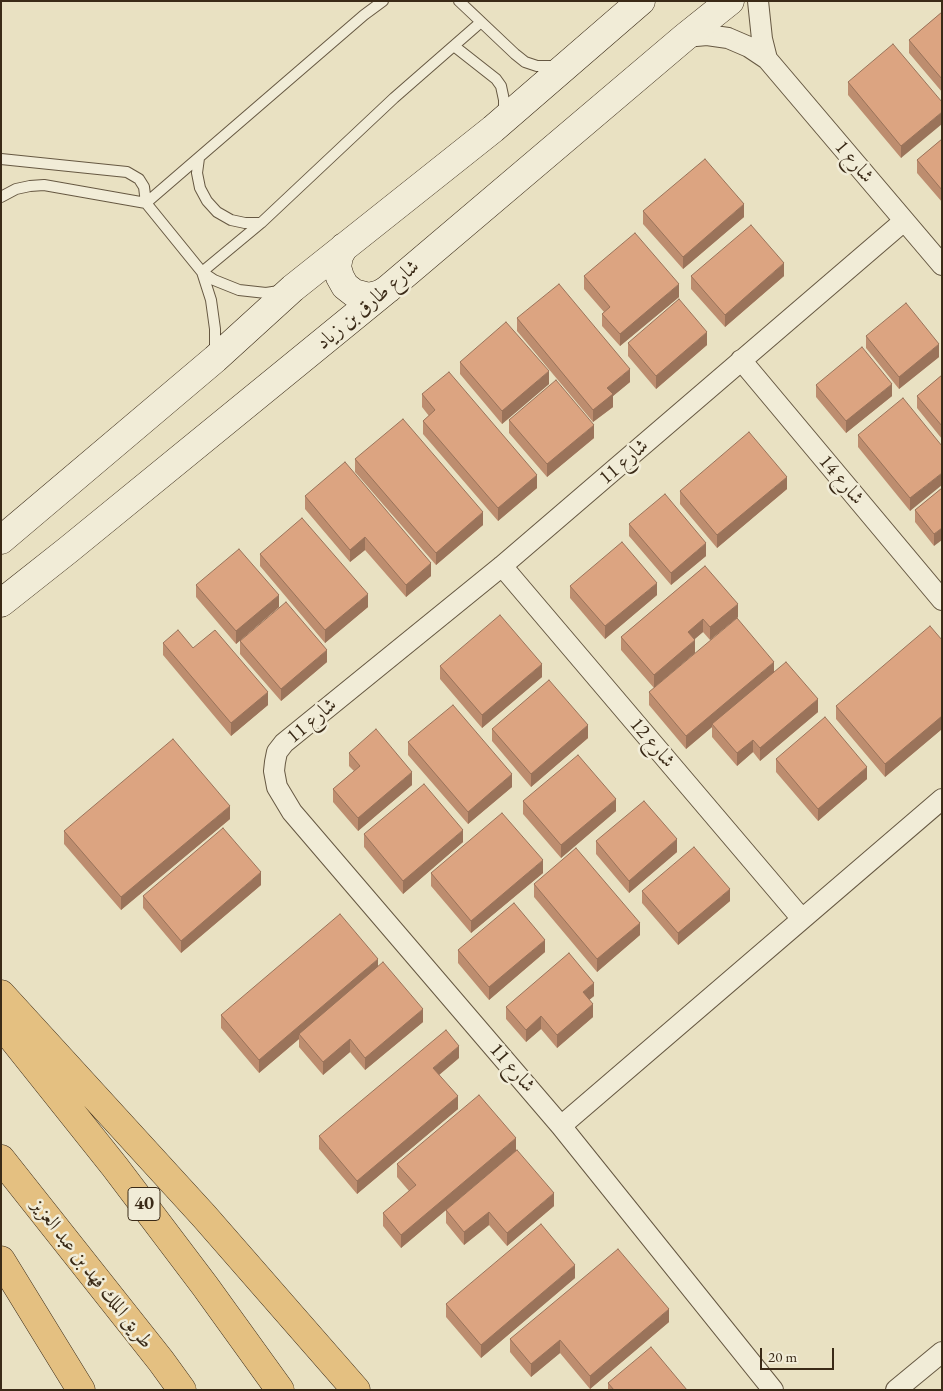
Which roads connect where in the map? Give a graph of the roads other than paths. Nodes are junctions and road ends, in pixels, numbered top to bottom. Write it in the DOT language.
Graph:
graph roads {
  1 [pos="382,1"];
  2 [pos="459,1"];
  3 [pos="642,1"];
  4 [pos="730,1"];
  5 [pos="758,1"];
  6 [pos="481,22"];
  7 [pos="685,37"];
  8 [pos="454,46"];
  9 [pos="574,59"];
  10 [pos="767,59"];
  11 [pos="493,129"];
  12 [pos="198,158"];
  13 [pos="1,159"];
  14 [pos="1,197"];
  15 [pos="146,203"];
  16 [pos="904,221"];
  17 [pos="260,223"];
  18 [pos="344,247"];
  19 [pos="942,265"];
  20 [pos="202,272"];
  21 [pos="293,288"];
  22 [pos="389,288"];
  23 [pos="215,359"];
  24 [pos="741,360"];
  25 [pos="1,540"];
  26 [pos="502,566"];
  27 [pos="942,600"];
  28 [pos="1,603"];
  29 [pos="942,799"];
  30 [pos="802,919"];
  31 [pos="1,994"];
  32 [pos="1,1024"];
  33 [pos="561,1126"];
  34 [pos="1,1159"];
  35 [pos="1,1260"];
  36 [pos="942,1352"];
  37 [pos="81,1390"];
  38 [pos="182,1390"];
  39 [pos="280,1390"];
  40 [pos="356,1390"];
  41 [pos="773,1390"];
  42 [pos="896,1390"];
  1 -- 12 [label="lane"];
  2 -- 6 [label="lane"];
  3 -- 9 [label="main road"];
  4 -- 7 [label="main road, شارع طارق بن زياد"];
  5 -- 10 [label="street, شارع 1"];
  6 -- 8 [label="lane"];
  6 -- 9 [label="lane"];
  7 -- 10 [label="street, شارع 1"];
  7 -- 22 [label="main road, شارع طارق بن زياد"];
  8 -- 11 [label="lane"];
  8 -- 17 [label="lane"];
  9 -- 11 [label="main road"];
  10 -- 16 [label="street, شارع 1"];
  11 -- 18 [label="main road"];
  12 -- 15 [label="lane"];
  12 -- 17 [label="lane"];
  13 -- 15 [label="lane"];
  14 -- 15 [label="lane"];
  15 -- 20 [label="lane"];
  16 -- 19 [label="street, شارع 1"];
  16 -- 24 [label="street, شارع 11"];
  17 -- 20 [label="lane"];
  18 -- 21 [label="main road"];
  18 -- 22 [label="main road"];
  20 -- 21 [label="lane"];
  20 -- 23 [label="lane"];
  21 -- 23 [label="main road"];
  22 -- 28 [label="main road, شارع طارق بن زياد"];
  23 -- 25 [label="main road"];
  24 -- 26 [label="street, شارع 11"];
  24 -- 27 [label="street, شارع 14"];
  26 -- 30 [label="street, شارع 12"];
  26 -- 33 [label="street, شارع 11"];
  29 -- 30 [label="street"];
  30 -- 33 [label="street"];
  31 -- 40 [label="highway"];
  32 -- 39 [label="highway, 40"];
  33 -- 41 [label="street, شارع 11"];
  34 -- 38 [label="highway, طريق الملك فهد بن عبد العزيز"];
  35 -- 37 [label="highway"];
  36 -- 42 [label="street"];
}
